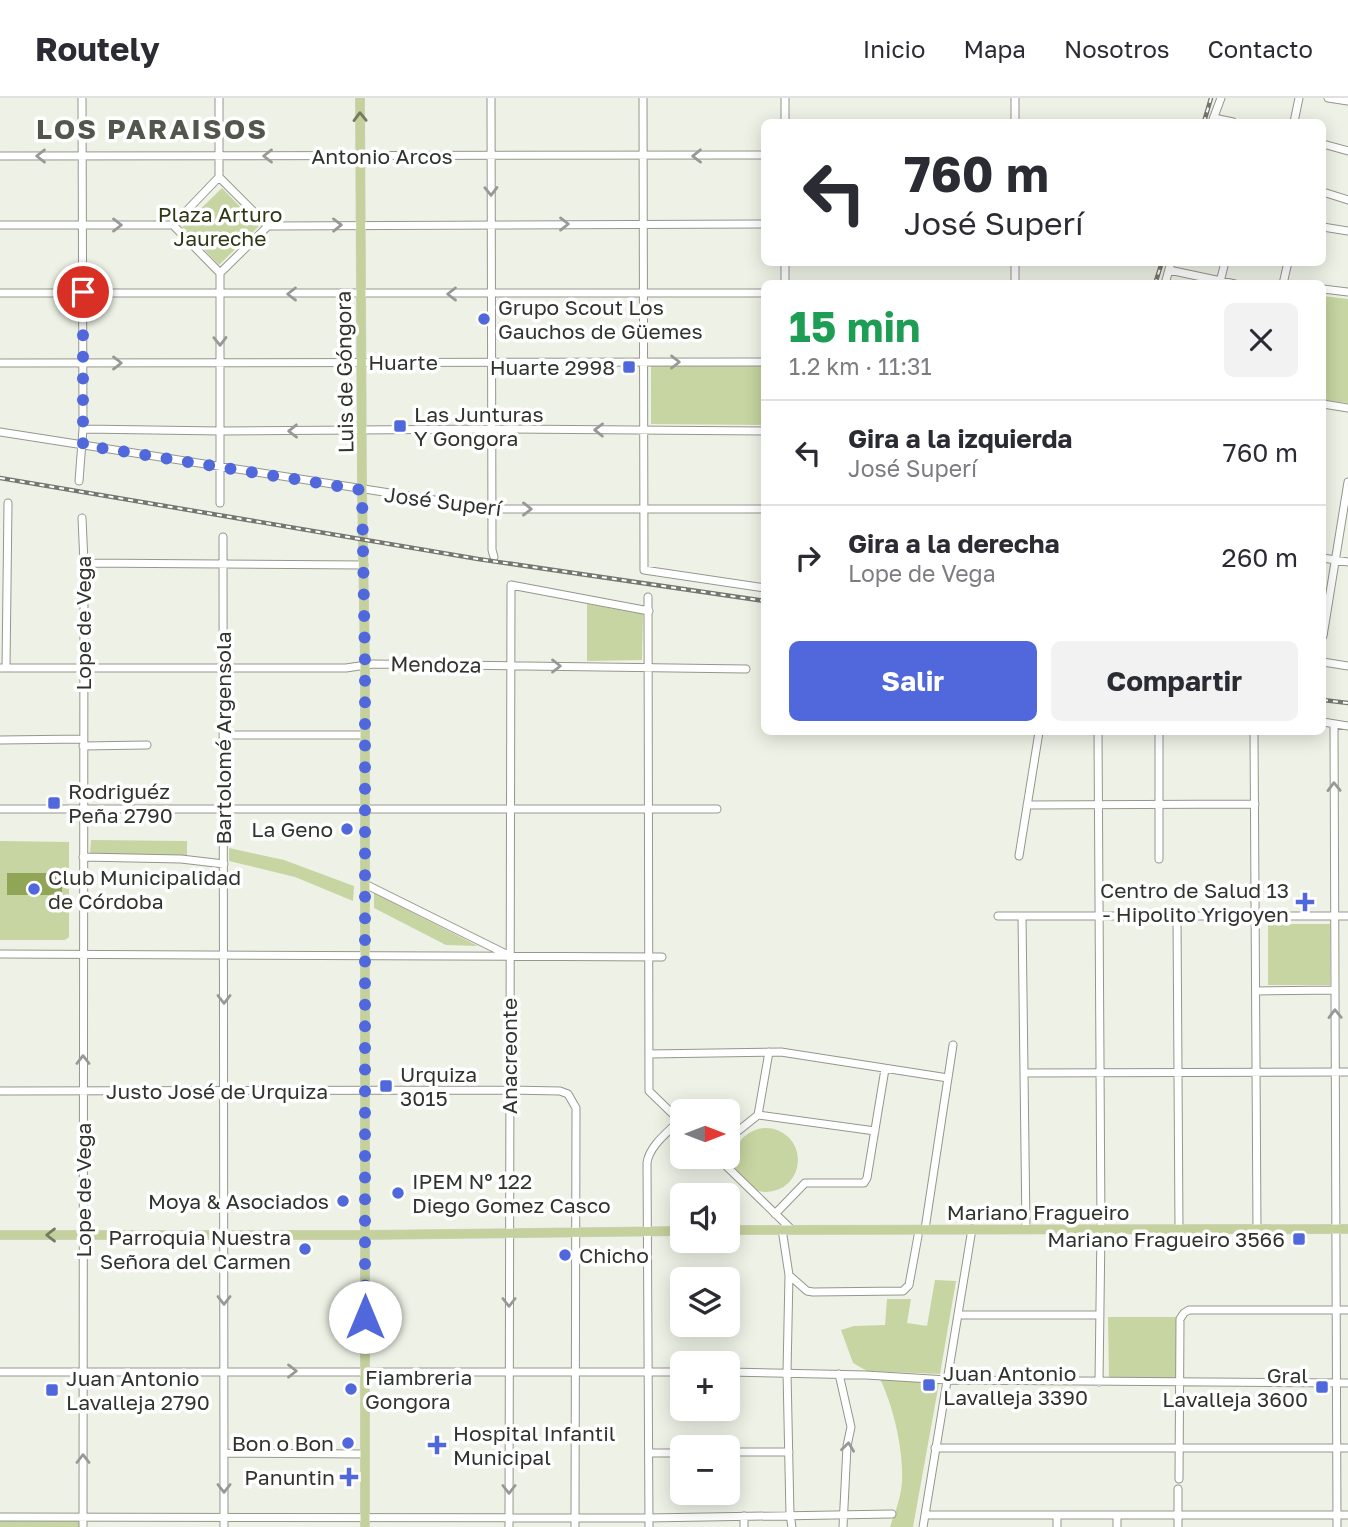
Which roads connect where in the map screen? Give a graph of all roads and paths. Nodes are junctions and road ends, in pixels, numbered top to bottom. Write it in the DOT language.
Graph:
graph roads {
  1 [pos="82,98"];
  2 [pos="219,98"];
  3 [pos="360,98"];
  4 [pos="491,98"];
  5 [pos="643,98"];
  6 [pos="785,98"];
  7 [pos="1014,98"];
  8 [pos="1221,98"];
  9 [pos="1299,98"];
  10 [pos="1328,98"];
  11 [pos="1348,100"];
  12 [pos="785,119"];
  13 [pos="1015,119"];
  14 [pos="1213,119"];
  15 [pos="1295,119"];
  16 [pos="1326,145"];
  17 [pos="1348,151"];
  18 [pos="761,155"];
  19 [pos="0,156"];
  20 [pos="82,156"];
  21 [pos="219,156"];
  22 [pos="361,156"];
  23 [pos="491,156"];
  24 [pos="643,156"];
  25 [pos="219,177"];
  26 [pos="1326,193"];
  27 [pos="1348,200"];
  28 [pos="644,224"];
  29 [pos="0,225"];
  30 [pos="82,225"];
  31 [pos="173,225"];
  32 [pos="360,225"];
  33 [pos="491,225"];
  34 [pos="761,225"];
  35 [pos="268,226"];
  36 [pos="1326,227"];
  37 [pos="1348,231"];
  38 [pos="1170,266"];
  39 [pos="220,273"];
  40 [pos="1214,280"];
  41 [pos="1326,289"];
  42 [pos="83,292"];
  43 [pos="1348,292"];
  44 [pos="0,293"];
  45 [pos="360,293"];
  46 [pos="643,293"];
  47 [pos="761,293"];
  48 [pos="220,294"];
  49 [pos="491,294"];
  50 [pos="492,361"];
  51 [pos="643,361"];
  52 [pos="361,362"];
  53 [pos="761,362"];
  54 [pos="0,363"];
  55 [pos="83,363"];
  56 [pos="221,363"];
  57 [pos="1326,404"];
  58 [pos="1348,408"];
  59 [pos="83,429"];
  60 [pos="492,429"];
  61 [pos="361,430"];
  62 [pos="643,430"];
  63 [pos="220,431"];
  64 [pos="761,431"];
  65 [pos="0,432"];
  66 [pos="83,445"];
  67 [pos="220,467"];
  68 [pos="79,481"];
  69 [pos="1348,482"];
  70 [pos="362,490"];
  71 [pos="220,502"];
  72 [pos="8,503"];
  73 [pos="492,509"];
  74 [pos="644,509"];
  75 [pos="761,509"];
  76 [pos="82,518"];
  77 [pos="223,537"];
  78 [pos="494,557"];
  79 [pos="1326,559"];
  80 [pos="1334,560"];
  81 [pos="1348,562"];
  82 [pos="84,563"];
  83 [pos="223,564"];
  84 [pos="364,565"];
  85 [pos="761,587"];
  86 [pos="648,597"];
  87 [pos="649,611"];
  88 [pos="1326,615"];
  89 [pos="1326,662"];
  90 [pos="365,665"];
  91 [pos="511,665"];
  92 [pos="649,666"];
  93 [pos="1348,666"];
  94 [pos="3,668"];
  95 [pos="83,668"];
  96 [pos="223,668"];
  97 [pos="746,669"];
  98 [pos="1326,723"];
  99 [pos="1334,724"];
  100 [pos="1348,726"];
  101 [pos="223,735"];
  102 [pos="365,735"];
  103 [pos="1039,735"];
  104 [pos="1098,735"];
  105 [pos="1159,735"];
  106 [pos="1254,735"];
  107 [pos="0,740"];
  108 [pos="83,742"];
  109 [pos="146,744"];
  110 [pos="1255,804"];
  111 [pos="1027,805"];
  112 [pos="1099,806"];
  113 [pos="1160,806"];
  114 [pos="0,808"];
  115 [pos="83,809"];
  116 [pos="224,809"];
  117 [pos="510,809"];
  118 [pos="649,809"];
  119 [pos="717,809"];
  120 [pos="365,810"];
  121 [pos="1019,856"];
  122 [pos="83,857"];
  123 [pos="1159,859"];
  124 [pos="224,864"];
  125 [pos="365,884"];
  126 [pos="1255,915"];
  127 [pos="998,916"];
  128 [pos="1022,916"];
  129 [pos="1099,916"];
  130 [pos="1336,916"];
  131 [pos="1348,916"];
  132 [pos="1177,917"];
  133 [pos="0,954"];
  134 [pos="83,954"];
  135 [pos="224,955"];
  136 [pos="365,955"];
  137 [pos="509,956"];
  138 [pos="649,957"];
  139 [pos="662,957"];
  140 [pos="1335,990"];
  141 [pos="1256,991"];
  142 [pos="953,1045"];
  143 [pos="769,1052"];
  144 [pos="649,1054"];
  145 [pos="885,1069"];
  146 [pos="1256,1072"];
  147 [pos="1336,1072"];
  148 [pos="1348,1072"];
  149 [pos="1024,1073"];
  150 [pos="1100,1073"];
  151 [pos="1178,1073"];
  152 [pos="948,1079"];
  153 [pos="365,1090"];
  154 [pos="509,1090"];
  155 [pos="0,1091"];
  156 [pos="83,1091"];
  157 [pos="224,1091"];
  158 [pos="670,1111"];
  159 [pos="758,1115"];
  160 [pos="740,1130"];
  161 [pos="874,1131"];
  162 [pos="670,1133"];
  163 [pos="729,1169"];
  164 [pos="775,1214"];
  165 [pos="786,1229"];
  166 [pos="972,1229"];
  167 [pos="1026,1229"];
  168 [pos="1101,1229"];
  169 [pos="1179,1229"];
  170 [pos="1257,1229"];
  171 [pos="1336,1229"];
  172 [pos="1348,1229"];
  173 [pos="740,1230"];
  174 [pos="649,1231"];
  175 [pos="670,1231"];
  176 [pos="575,1232"];
  177 [pos="921,1232"];
  178 [pos="509,1233"];
  179 [pos="0,1235"];
  180 [pos="83,1236"];
  181 [pos="224,1236"];
  182 [pos="365,1236"];
  183 [pos="789,1275"];
  184 [pos="1338,1310"];
  185 [pos="1348,1310"];
  186 [pos="958,1315"];
  187 [pos="1100,1315"];
  188 [pos="83,1370"];
  189 [pos="224,1371"];
  190 [pos="365,1371"];
  191 [pos="0,1372"];
  192 [pos="509,1372"];
  193 [pos="575,1372"];
  194 [pos="649,1372"];
  195 [pos="670,1372"];
  196 [pos="740,1372"];
  197 [pos="787,1372"];
  198 [pos="839,1374"];
  199 [pos="947,1380"];
  200 [pos="1099,1382"];
  201 [pos="1179,1383"];
  202 [pos="1337,1383"];
  203 [pos="1348,1383"];
  204 [pos="935,1448"];
  205 [pos="1338,1448"];
  206 [pos="1348,1448"];
  207 [pos="1179,1449"];
  208 [pos="670,1452"];
  209 [pos="740,1452"];
  210 [pos="789,1452"];
  211 [pos="224,1453"];
  212 [pos="649,1453"];
  213 [pos="365,1454"];
  214 [pos="1179,1479"];
  215 [pos="1178,1489"];
  216 [pos="892,1514"];
  217 [pos="845,1515"];
  218 [pos="1057,1515"];
  219 [pos="1117,1515"];
  220 [pos="1178,1515"];
  221 [pos="1337,1515"];
  222 [pos="1348,1515"];
  223 [pos="744,1516"];
  224 [pos="790,1516"];
  225 [pos="925,1516"];
  226 [pos="0,1517"];
  227 [pos="83,1517"];
  228 [pos="224,1517"];
  229 [pos="296,1517"];
  230 [pos="436,1517"];
  231 [pos="509,1517"];
  232 [pos="575,1518"];
  233 [pos="648,1518"];
  234 [pos="365,1522"];
  235 [pos="83,1527"];
  236 [pos="224,1527"];
  237 [pos="296,1527"];
  238 [pos="436,1527"];
  239 [pos="509,1527"];
  240 [pos="575,1527"];
  241 [pos="649,1527"];
  242 [pos="744,1527"];
  243 [pos="792,1527"];
  244 [pos="844,1527"];
  245 [pos="923,1527"];
  246 [pos="1057,1527"];
  247 [pos="1117,1527"];
  248 [pos="1178,1527"];
  249 [pos="1337,1527"];
  1 -- 20 [label="street"];
  2 -- 21 [label="street"];
  22 -- 3 [label="main road, Luis de Góngora, one-way"];
  4 -- 23 [label="street"];
  5 -- 24 [label="street"];
  6 -- 12 [label="street"];
  7 -- 13 [label="street"];
  8 -- 14 [label="street"];
  9 -- 15 [label="street"];
  10 -- 11 [label="street"];
  16 -- 17 [label="street"];
  18 -- 24 [label="street, Antonio Arcos, one-way"];
  20 -- 19 [label="street, Antonio Arcos, one-way"];
  20 -- 21 [label="street, Antonio Arcos"];
  20 -- 30 [label="street"];
  22 -- 21 [label="street, Antonio Arcos, one-way"];
  21 -- 25 [label="street"];
  22 -- 23 [label="street, Antonio Arcos"];
  22 -- 32 [label="main road, Luis de Góngora"];
  23 -- 24 [label="street, Antonio Arcos"];
  23 -- 33 [label="street, one-way"];
  24 -- 28 [label="street"];
  25 -- 31 [label="street"];
  25 -- 35 [label="street"];
  26 -- 27 [label="street"];
  33 -- 28 [label="street, one-way"];
  28 -- 34 [label="street"];
  28 -- 46 [label="street"];
  29 -- 30 [label="street"];
  30 -- 31 [label="street, one-way"];
  30 -- 42 [label="street"];
  31 -- 39 [label="street"];
  32 -- 33 [label="street"];
  35 -- 32 [label="street, one-way"];
  32 -- 45 [label="main road, Luis de Góngora"];
  33 -- 49 [label="street"];
  35 -- 39 [label="street"];
  36 -- 37 [label="street"];
  38 -- 40 [label="street"];
  39 -- 48 [label="street"];
  41 -- 43 [label="street"];
  42 -- 44 [label="street"];
  42 -- 48 [label="street"];
  42 -- 55 [label="street"];
  45 -- 48 [label="street, one-way"];
  49 -- 45 [label="street, one-way"];
  45 -- 52 [label="main road, Luis de Góngora"];
  46 -- 47 [label="street"];
  46 -- 49 [label="street"];
  46 -- 51 [label="street"];
  48 -- 56 [label="street, one-way"];
  49 -- 50 [label="street"];
  50 -- 51 [label="street, Huarte"];
  50 -- 52 [label="street, Huarte"];
  50 -- 60 [label="street"];
  51 -- 53 [label="street, Huarte, one-way"];
  51 -- 62 [label="street"];
  52 -- 56 [label="street, Huarte"];
  52 -- 61 [label="main road, Luis de Góngora"];
  54 -- 55 [label="street, Huarte"];
  55 -- 56 [label="street, Huarte, one-way"];
  55 -- 59 [label="street"];
  56 -- 63 [label="street"];
  57 -- 58 [label="street"];
  59 -- 63 [label="street"];
  59 -- 66 [label="street"];
  60 -- 61 [label="street"];
  62 -- 60 [label="street, one-way"];
  60 -- 73 [label="street"];
  61 -- 63 [label="street, one-way"];
  61 -- 70 [label="main road, Luis de Góngora"];
  62 -- 64 [label="street"];
  62 -- 74 [label="street"];
  63 -- 67 [label="street"];
  65 -- 66 [label="street, José Superí"];
  66 -- 67 [label="street, José Superí"];
  66 -- 68 [label="street"];
  67 -- 70 [label="street, José Superí"];
  67 -- 71 [label="street"];
  69 -- 80 [label="street"];
  70 -- 73 [label="street, José Superí"];
  70 -- 84 [label="main road, Luis de Góngora"];
  72 -- 94 [label="street"];
  73 -- 74 [label="street, José Superí, one-way"];
  73 -- 78 [label="street"];
  74 -- 75 [label="street, José Superí"];
  74 -- 85 [label="street"];
  76 -- 82 [label="street, Lope de Vega"];
  77 -- 83 [label="street, Bartolomé Argensola"];
  79 -- 80 [label="street"];
  80 -- 81 [label="street"];
  80 -- 88 [label="street"];
  82 -- 83 [label="street"];
  82 -- 95 [label="street, Lope de Vega"];
  83 -- 84 [label="street"];
  83 -- 96 [label="street, Bartolomé Argensola"];
  84 -- 90 [label="main road, Luis de Góngora"];
  86 -- 87 [label="street"];
  87 -- 91 [label="street, Anacreonte"];
  87 -- 92 [label="street"];
  89 -- 93 [label="street"];
  90 -- 91 [label="street, Mendoza"];
  90 -- 96 [label="street, Mendoza"];
  90 -- 102 [label="main road, Luis de Góngora"];
  91 -- 92 [label="street, Mendoza, one-way"];
  91 -- 117 [label="street, Anacreonte"];
  92 -- 97 [label="street, Mendoza"];
  92 -- 118 [label="street"];
  94 -- 95 [label="street, Mendoza"];
  95 -- 96 [label="street, Mendoza"];
  95 -- 108 [label="street, Lope de Vega"];
  96 -- 101 [label="street, Bartolomé Argensola"];
  98 -- 99 [label="street"];
  99 -- 100 [label="street"];
  130 -- 99 [label="street, one-way"];
  101 -- 102 [label="street"];
  101 -- 116 [label="street, Bartolomé Argensola"];
  102 -- 120 [label="main road, Luis de Góngora"];
  103 -- 111 [label="street"];
  104 -- 112 [label="street"];
  105 -- 113 [label="street"];
  106 -- 110 [label="street"];
  107 -- 108 [label="street"];
  108 -- 109 [label="street"];
  108 -- 115 [label="street, Lope de Vega"];
  110 -- 113 [label="street"];
  110 -- 126 [label="street"];
  111 -- 112 [label="street"];
  111 -- 121 [label="street"];
  112 -- 113 [label="street"];
  112 -- 129 [label="street"];
  113 -- 123 [label="street"];
  114 -- 115 [label="street"];
  115 -- 116 [label="street"];
  115 -- 122 [label="street, Lope de Vega"];
  116 -- 120 [label="street"];
  116 -- 124 [label="street, Bartolomé Argensola"];
  117 -- 118 [label="street"];
  117 -- 120 [label="street"];
  117 -- 137 [label="street, Anacreonte"];
  118 -- 119 [label="street"];
  118 -- 138 [label="street"];
  120 -- 125 [label="main road, Luis de Góngora"];
  122 -- 124 [label="street"];
  122 -- 134 [label="street, Lope de Vega"];
  124 -- 135 [label="street, Bartolomé Argensola"];
  125 -- 136 [label="main road, Luis de Góngora"];
  125 -- 137 [label="street"];
  126 -- 130 [label="street"];
  126 -- 132 [label="street"];
  126 -- 141 [label="street"];
  127 -- 128 [label="street"];
  128 -- 129 [label="street"];
  128 -- 149 [label="street"];
  129 -- 132 [label="street"];
  129 -- 150 [label="street"];
  130 -- 131 [label="street"];
  130 -- 140 [label="street"];
  132 -- 151 [label="street"];
  133 -- 134 [label="street"];
  134 -- 135 [label="street"];
  156 -- 134 [label="street, Lope de Vega, one-way"];
  135 -- 136 [label="street"];
  135 -- 157 [label="street, Bartolomé Argensola, one-way"];
  136 -- 137 [label="street"];
  136 -- 153 [label="main road, Luis de Góngora"];
  137 -- 138 [label="street"];
  137 -- 154 [label="street, Anacreonte"];
  138 -- 139 [label="street"];
  138 -- 144 [label="street"];
  140 -- 141 [label="street"];
  147 -- 140 [label="street, one-way"];
  141 -- 146 [label="street"];
  142 -- 152 [label="street"];
  143 -- 144 [label="street"];
  143 -- 145 [label="street"];
  143 -- 159 [label="street"];
  144 -- 158 [label="street"];
  145 -- 152 [label="street"];
  145 -- 161 [label="street"];
  146 -- 147 [label="street"];
  146 -- 151 [label="street"];
  146 -- 170 [label="street"];
  147 -- 148 [label="street"];
  147 -- 171 [label="street"];
  149 -- 150 [label="street"];
  149 -- 167 [label="street"];
  150 -- 151 [label="street"];
  150 -- 168 [label="street"];
  151 -- 169 [label="street"];
  152 -- 177 [label="street"];
  153 -- 154 [label="street, Justo José de Urquiza"];
  153 -- 157 [label="street, Justo José de Urquiza"];
  153 -- 182 [label="main road, Luis de Góngora"];
  154 -- 176 [label="street, Justo José de Urquiza"];
  154 -- 178 [label="street, Anacreonte"];
  155 -- 156 [label="street, Justo José de Urquiza"];
  156 -- 157 [label="street, Justo José de Urquiza"];
  156 -- 180 [label="street, Lope de Vega"];
  157 -- 181 [label="street, Bartolomé Argensola"];
  159 -- 160 [label="street"];
  159 -- 161 [label="street"];
  161 -- 164 [label="street"];
  162 -- 174 [label="street"];
  163 -- 164 [label="street"];
  164 -- 165 [label="street"];
  165 -- 173 [label="main road, Mariano Fragueiro"];
  165 -- 177 [label="main road, Mariano Fragueiro"];
  165 -- 183 [label="street"];
  166 -- 167 [label="main road, Mariano Fragueiro"];
  166 -- 177 [label="main road, Mariano Fragueiro"];
  166 -- 186 [label="street"];
  167 -- 168 [label="main road, Mariano Fragueiro"];
  168 -- 169 [label="main road, Mariano Fragueiro"];
  168 -- 187 [label="street"];
  169 -- 170 [label="main road, Mariano Fragueiro"];
  170 -- 171 [label="main road, Mariano Fragueiro"];
  171 -- 172 [label="main road, Mariano Fragueiro"];
  171 -- 184 [label="street"];
  174 -- 175 [label="main road"];
  174 -- 176 [label="main road"];
  174 -- 194 [label="street"];
  176 -- 178 [label="main road"];
  176 -- 193 [label="street"];
  177 -- 183 [label="street"];
  178 -- 182 [label="main road"];
  178 -- 192 [label="street, Anacreonte, one-way"];
  180 -- 179 [label="main road, one-way"];
  180 -- 181 [label="main road"];
  180 -- 188 [label="street, Lope de Vega"];
  181 -- 182 [label="main road"];
  181 -- 189 [label="street, Bartolomé Argensola, one-way"];
  182 -- 190 [label="main road, Luis de Góngora"];
  183 -- 197 [label="street"];
  184 -- 185 [label="street"];
  184 -- 201 [label="street"];
  184 -- 202 [label="street"];
  186 -- 187 [label="street"];
  186 -- 199 [label="street"];
  187 -- 200 [label="street"];
  188 -- 189 [label="street"];
  188 -- 191 [label="street"];
  227 -- 188 [label="street, Lope de Vega, one-way"];
  189 -- 190 [label="street, one-way"];
  189 -- 211 [label="street, Bartolomé Argensola"];
  190 -- 192 [label="street"];
  190 -- 213 [label="main road, Luis de Góngora"];
  192 -- 193 [label="street"];
  192 -- 231 [label="street, Anacreonte, one-way"];
  193 -- 194 [label="street"];
  193 -- 232 [label="street"];
  194 -- 195 [label="street"];
  194 -- 212 [label="street"];
  196 -- 197 [label="street"];
  197 -- 198 [label="street"];
  197 -- 210 [label="street"];
  198 -- 199 [label="street"];
  217 -- 198 [label="street, one-way"];
  199 -- 200 [label="street"];
  199 -- 204 [label="street"];
  200 -- 201 [label="street"];
  201 -- 202 [label="street"];
  201 -- 207 [label="street"];
  202 -- 203 [label="street"];
  202 -- 205 [label="street"];
  204 -- 207 [label="street"];
  204 -- 225 [label="street"];
  205 -- 206 [label="street"];
  205 -- 207 [label="street"];
  205 -- 221 [label="street"];
  207 -- 214 [label="street"];
  208 -- 212 [label="street"];
  209 -- 210 [label="street"];
  210 -- 224 [label="street"];
  211 -- 213 [label="street"];
  211 -- 228 [label="street, Bartolomé Argensola, one-way"];
  212 -- 233 [label="street"];
  213 -- 234 [label="main road, Luis de Góngora"];
  215 -- 220 [label="street"];
  216 -- 217 [label="street"];
  217 -- 224 [label="street"];
  217 -- 244 [label="street"];
  218 -- 219 [label="street"];
  218 -- 225 [label="street"];
  218 -- 246 [label="street"];
  219 -- 220 [label="street"];
  219 -- 247 [label="street"];
  220 -- 221 [label="street"];
  220 -- 248 [label="street"];
  221 -- 222 [label="street"];
  221 -- 249 [label="street"];
  223 -- 224 [label="street"];
  223 -- 233 [label="street"];
  223 -- 242 [label="street"];
  224 -- 243 [label="street"];
  225 -- 245 [label="street"];
  226 -- 227 [label="street"];
  227 -- 228 [label="street"];
  227 -- 235 [label="street, Lope de Vega"];
  228 -- 229 [label="street"];
  228 -- 236 [label="street, Bartolomé Argensola"];
  229 -- 234 [label="street"];
  229 -- 237 [label="street"];
  230 -- 231 [label="street"];
  230 -- 234 [label="street"];
  230 -- 238 [label="street"];
  231 -- 232 [label="street"];
  231 -- 239 [label="street, Anacreonte"];
  232 -- 233 [label="street"];
  232 -- 240 [label="street"];
  233 -- 241 [label="street"];
}
